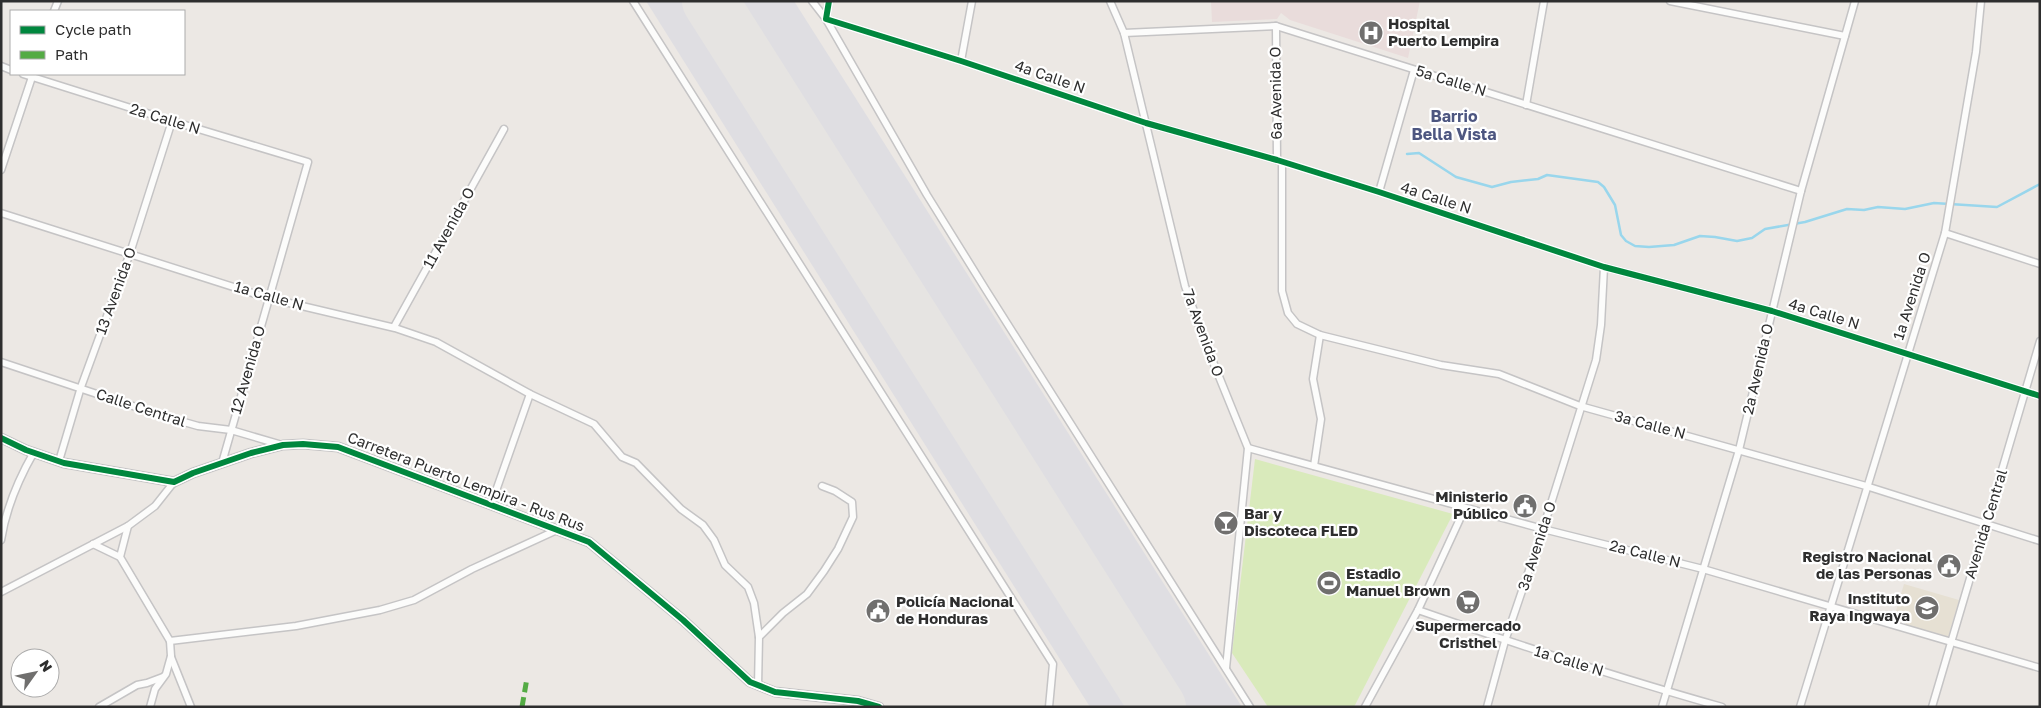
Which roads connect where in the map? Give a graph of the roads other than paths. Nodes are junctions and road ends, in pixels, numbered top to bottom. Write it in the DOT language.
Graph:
graph roads {
  1 [pos="633,1"];
  2 [pos="812,1"];
  3 [pos="829,1"];
  4 [pos="972,1"];
  5 [pos="1110,1"];
  6 [pos="1544,1"];
  7 [pos="1670,1"];
  8 [pos="1855,1"];
  9 [pos="1981,1"];
  10 [pos="826,19"];
  11 [pos="1276,26"];
  12 [pos="1124,33"];
  13 [pos="1845,36"];
  14 [pos="961,61"];
  15 [pos="1414,70"];
  16 [pos="33,75"];
  17 [pos="1526,105"];
  18 [pos="172,121"];
  19 [pos="1146,124"];
  20 [pos="504,129"];
  21 [pos="1280,161"];
  22 [pos="308,162"];
  23 [pos="1,170"];
  24 [pos="1801,191"];
  25 [pos="1379,192"];
  26 [pos="1,213"];
  27 [pos="1945,233"];
  28 [pos="130,253"];
  29 [pos="2040,264"];
  30 [pos="1604,267"];
  31 [pos="1282,291"];
  32 [pos="268,298"];
  33 [pos="1772,311"];
  34 [pos="394,327"];
  35 [pos="1320,336"];
  36 [pos="2040,341"];
  37 [pos="1907,353"];
  38 [pos="1,362"];
  39 [pos="81,387"];
  40 [pos="2026,392"];
  41 [pos="530,394"];
  42 [pos="2040,396"];
  43 [pos="1580,406"];
  44 [pos="231,430"];
  45 [pos="1,438"];
  46 [pos="283,445"];
  47 [pos="1248,448"];
  48 [pos="1738,450"];
  49 [pos="34,452"];
  50 [pos="59,461"];
  51 [pos="222,463"];
  52 [pos="1314,466"];
  53 [pos="174,482"];
  54 [pos="822,486"];
  55 [pos="1866,486"];
  56 [pos="491,505"];
  57 [pos="1466,508"];
  58 [pos="1985,524"];
  59 [pos="128,526"];
  60 [pos="1543,529"];
  61 [pos="557,530"];
  62 [pos="1,540"];
  63 [pos="2040,541"];
  64 [pos="92,544"];
  65 [pos="120,557"];
  66 [pos="1703,569"];
  67 [pos="1,592"];
  68 [pos="1831,607"];
  69 [pos="1418,610"];
  70 [pos="759,637"];
  71 [pos="170,641"];
  72 [pos="1505,641"];
  73 [pos="1951,642"];
  74 [pos="171,656"];
  75 [pos="1226,668"];
  76 [pos="2040,668"];
  77 [pos="165,676"];
  78 [pos="758,686"];
  79 [pos="1667,692"];
  80 [pos="99,707"];
  81 [pos="150,707"];
  82 [pos="191,707"];
  83 [pos="879,707"];
  84 [pos="1049,707"];
  85 [pos="1250,707"];
  86 [pos="1365,707"];
  87 [pos="1486,707"];
  88 [pos="1662,707"];
  89 [pos="1722,707"];
  90 [pos="1800,707"];
  91 [pos="1932,707"];
  1 -- 84 [label="street"];
  2 -- 10 [label="street"];
  3 -- 10 [label="street"];
  4 -- 14 [label="street"];
  5 -- 12 [label="street, 7a Avenida O"];
  6 -- 17 [label="street"];
  7 -- 13 [label="street"];
  8 -- 13 [label="street, 2a Avenida O"];
  9 -- 27 [label="street, 1a Avenida O"];
  10 -- 14 [label="street, 4a Calle N"];
  10 -- 75 [label="street"];
  11 -- 12 [label="street, 5a Calle N"];
  11 -- 15 [label="street, 5a Calle N"];
  11 -- 21 [label="street, 6a Avenida O"];
  12 -- 19 [label="street, 7a Avenida O"];
  13 -- 24 [label="street, 2a Avenida O"];
  14 -- 19 [label="street, 4a Calle N"];
  15 -- 17 [label="street, 5a Calle N"];
  15 -- 25 [label="street"];
  16 -- 18 [label="street, 2a Calle N"];
  16 -- 23 [label="street"];
  17 -- 24 [label="street, 5a Calle N"];
  18 -- 22 [label="street, 2a Calle N"];
  18 -- 28 [label="street, 13 Avenida O"];
  19 -- 21 [label="street, 4a Calle N"];
  19 -- 47 [label="street, 7a Avenida O"];
  20 -- 34 [label="street, 11 Avenida O"];
  21 -- 25 [label="street, 4a Calle N"];
  21 -- 31 [label="street, 6a Avenida O"];
  22 -- 32 [label="street, 12 Avenida O"];
  24 -- 33 [label="street, 2a Avenida O"];
  25 -- 30 [label="street, 4a Calle N"];
  26 -- 28 [label="street, 1a Calle N"];
  27 -- 29 [label="street"];
  27 -- 37 [label="street, 1a Avenida O"];
  28 -- 32 [label="street, 1a Calle N"];
  28 -- 39 [label="street, 13 Avenida O"];
  30 -- 33 [label="street, 4a Calle N"];
  30 -- 43 [label="street, 3a Avenida O"];
  31 -- 35 [label="street, 3a Calle N"];
  32 -- 34 [label="street, 1a Calle N"];
  32 -- 44 [label="street, 12 Avenida O"];
  33 -- 37 [label="street, 4a Calle N"];
  33 -- 48 [label="street, 2a Avenida O"];
  34 -- 41 [label="street, 1a Calle N"];
  35 -- 43 [label="street, 3a Calle N"];
  35 -- 52 [label="street"];
  36 -- 40 [label="street, Avenida Central"];
  37 -- 40 [label="street, 4a Calle N"];
  37 -- 55 [label="street, 1a Avenida O"];
  38 -- 39 [label="street, Calle Central"];
  39 -- 44 [label="street, Calle Central"];
  39 -- 50 [label="street, 13 Avenida O"];
  40 -- 42 [label="street, 4a Calle N"];
  40 -- 58 [label="street, Avenida Central"];
  41 -- 56 [label="street"];
  41 -- 70 [label="street, 1a Calle N"];
  43 -- 48 [label="street, 3a Calle N"];
  43 -- 60 [label="street, 3a Avenida O"];
  44 -- 46 [label="street, Calle Central"];
  44 -- 51 [label="street, 12 Avenida O"];
  45 -- 49 [label="street"];
  46 -- 51 [label="street, Carretera Puerto Lempira - Rus Rus"];
  46 -- 56 [label="street, Carretera Puerto Lempira - Rus Rus"];
  47 -- 52 [label="street, 2a Calle N"];
  47 -- 75 [label="street, 7a Avenida O"];
  48 -- 55 [label="street, 3a Calle N"];
  48 -- 66 [label="street, 2a Avenida O"];
  49 -- 50 [label="street"];
  49 -- 62 [label="street"];
  50 -- 53 [label="street"];
  51 -- 53 [label="street, Carretera Puerto Lempira - Rus Rus"];
  52 -- 57 [label="street, 2a Calle N"];
  53 -- 59 [label="street"];
  54 -- 70 [label="street"];
  55 -- 58 [label="street, 3a Calle N"];
  55 -- 68 [label="street, 1a Avenida O"];
  56 -- 61 [label="street, Carretera Puerto Lempira - Rus Rus"];
  57 -- 60 [label="street, 2a Calle N"];
  57 -- 69 [label="street"];
  58 -- 63 [label="street, 3a Calle N"];
  58 -- 73 [label="street, Avenida Central"];
  59 -- 64 [label="street"];
  59 -- 65 [label="street"];
  60 -- 66 [label="street, 2a Calle N"];
  60 -- 72 [label="street, 3a Avenida O"];
  61 -- 71 [label="street"];
  61 -- 78 [label="street, Carretera Puerto Lempira - Rus Rus"];
  64 -- 65 [label="street"];
  64 -- 67 [label="street"];
  65 -- 71 [label="street"];
  66 -- 68 [label="street, 2a Calle N"];
  66 -- 79 [label="street, 2a Avenida O"];
  68 -- 73 [label="street, 2a Calle N"];
  68 -- 90 [label="street, 1a Avenida O"];
  69 -- 72 [label="street, 1a Calle N"];
  69 -- 86 [label="street"];
  70 -- 78 [label="street, 1a Calle N"];
  71 -- 74 [label="street"];
  72 -- 79 [label="street, 1a Calle N"];
  72 -- 87 [label="street, 3a Avenida O"];
  73 -- 76 [label="street, 2a Calle N"];
  73 -- 91 [label="street, Avenida Central"];
  74 -- 77 [label="street"];
  74 -- 82 [label="street"];
  75 -- 85 [label="street"];
  77 -- 80 [label="street"];
  77 -- 81 [label="street"];
  78 -- 83 [label="street, Carretera Puerto Lempira - Rus Rus"];
  79 -- 88 [label="street, 2a Avenida O"];
  79 -- 89 [label="street, 1a Calle N"];
}
